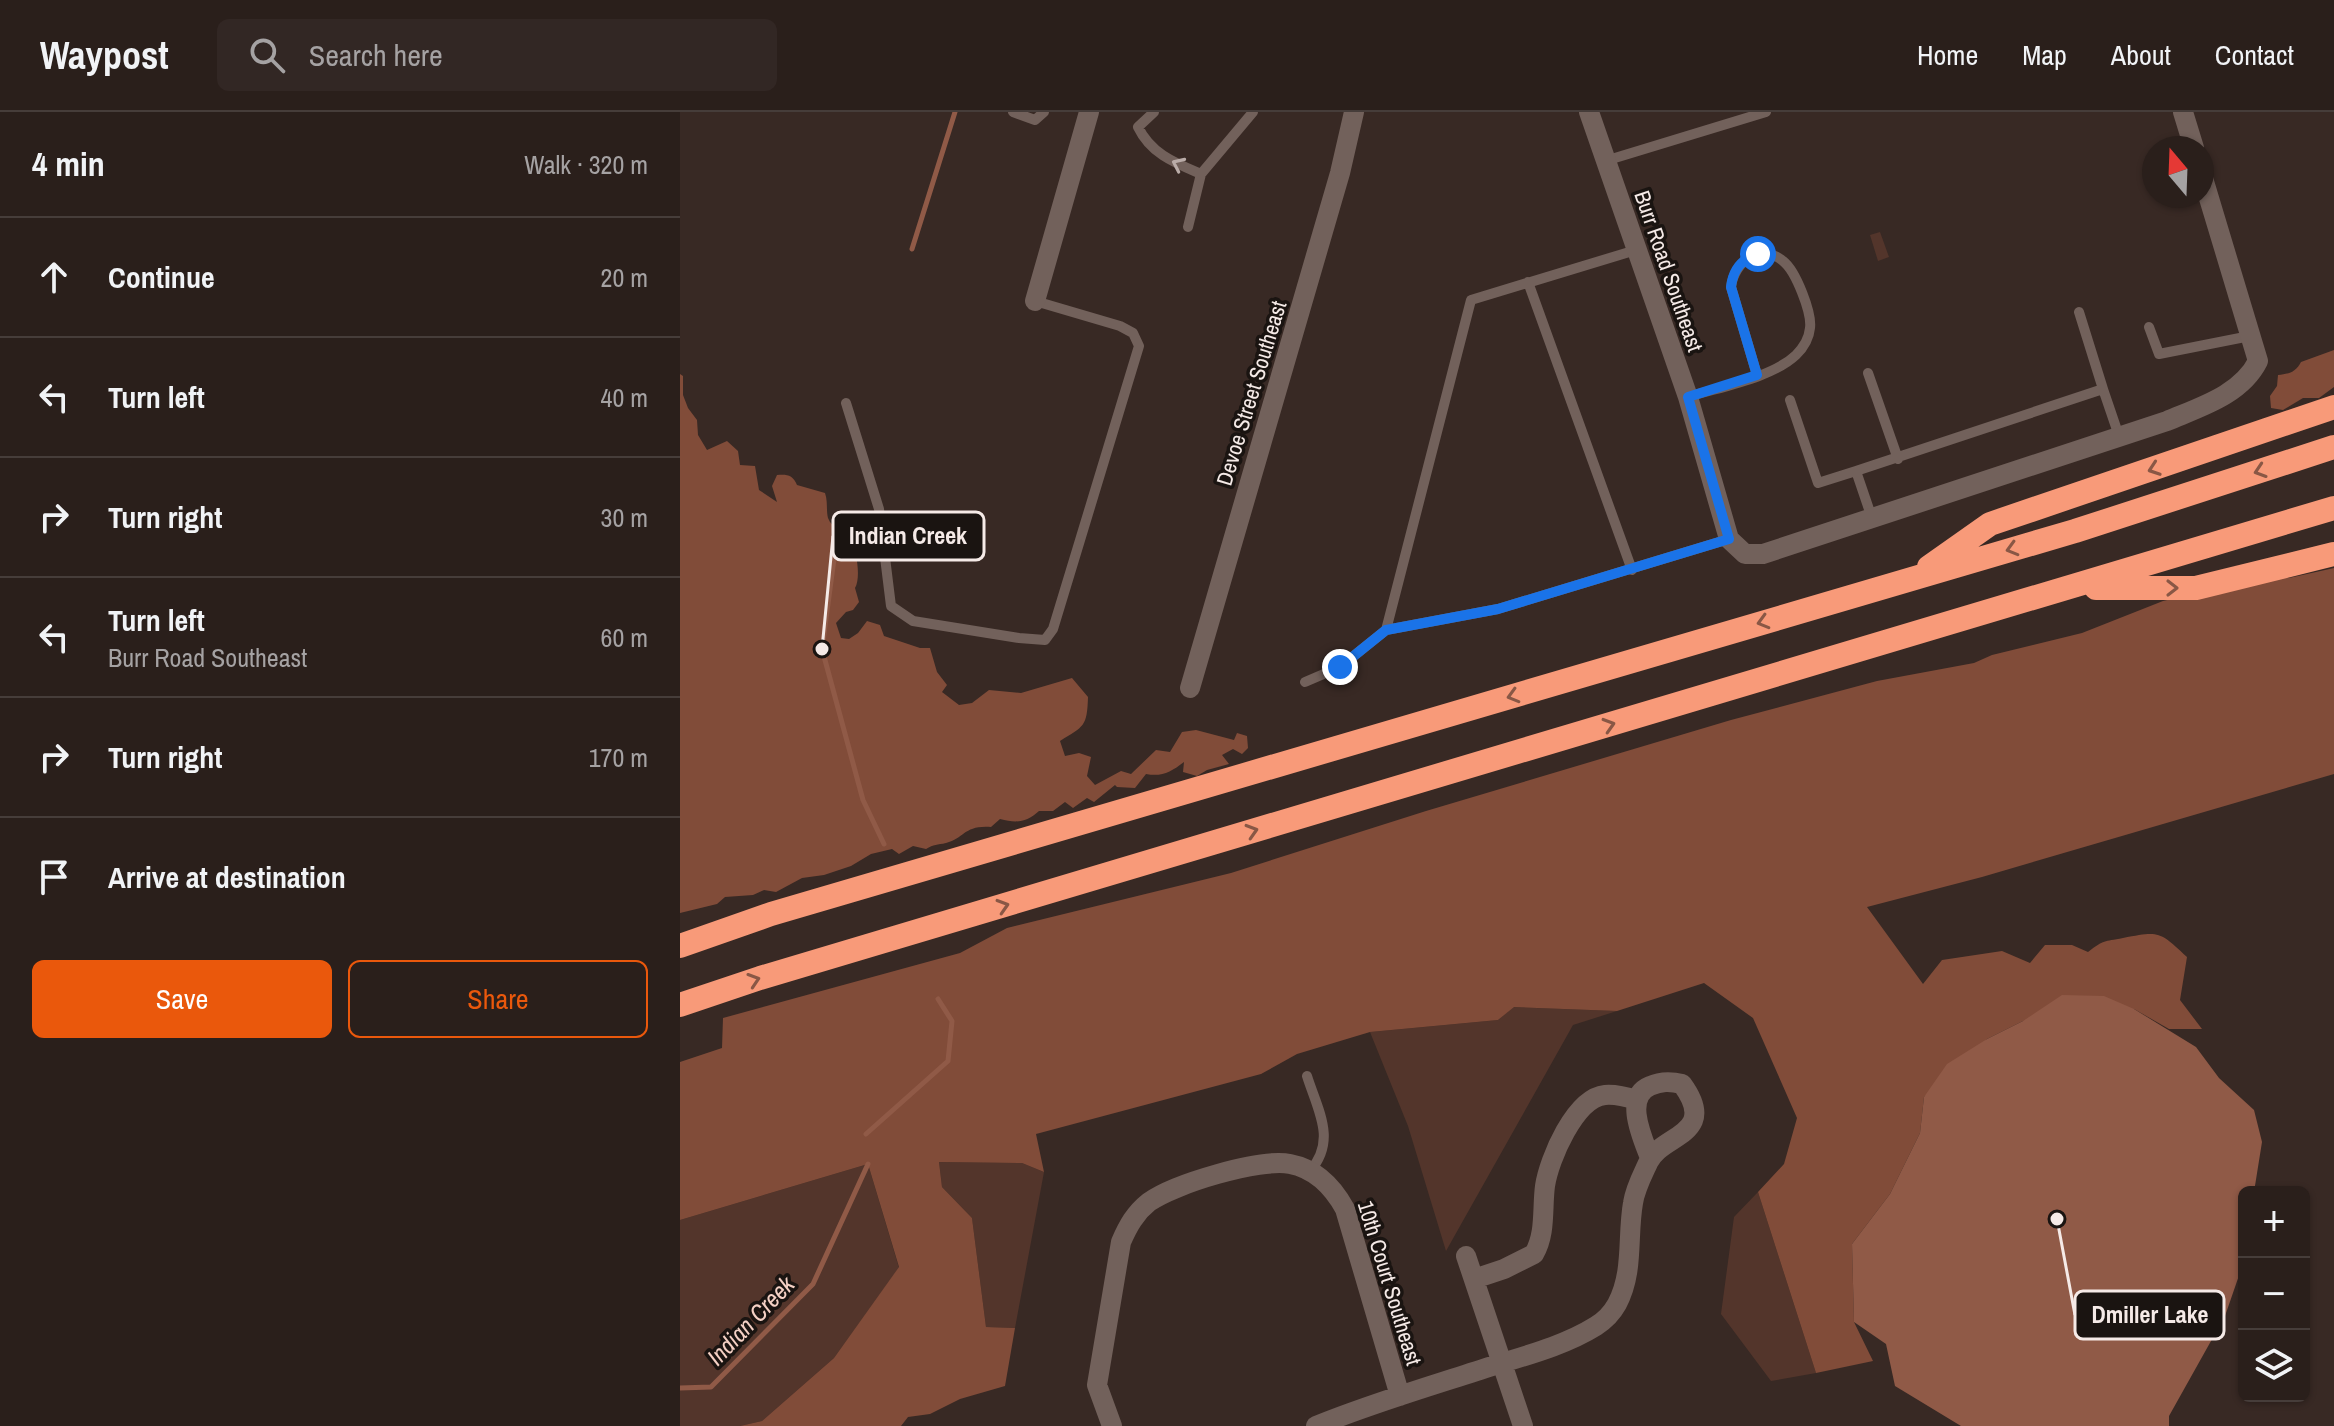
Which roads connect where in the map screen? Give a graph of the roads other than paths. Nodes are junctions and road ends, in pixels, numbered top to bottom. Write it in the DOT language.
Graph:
graph roads {
  1 [pos="1013,112"];
  2 [pos="1044,112"];
  3 [pos="1089,112"];
  4 [pos="1135,112"];
  5 [pos="1154,112"];
  6 [pos="1253,112"];
  7 [pos="1354,112"];
  8 [pos="1589,112"];
  9 [pos="1766,112"];
  10 [pos="2183,112"];
  11 [pos="1138,127"];
  12 [pos="2190,136"];
  13 [pos="1605,161"];
  14 [pos="1201,174"];
  15 [pos="2212,208"];
  16 [pos="1188,227"];
  17 [pos="1636,250"];
  18 [pos="1528,282"];
  19 [pos="1035,301"];
  20 [pos="2079,312"];
  21 [pos="2149,327"];
  22 [pos="2250,336"];
  23 [pos="1868,373"];
  24 [pos="1757,375"];
  25 [pos="2103,389"];
  26 [pos="1688,397"];
  27 [pos="1790,400"];
  28 [pos="846,403"];
  29 [pos="2334,407"];
  30 [pos="2119,436"];
  31 [pos="2334,447"];
  32 [pos="1898,459"];
  33 [pos="1856,471"];
  34 [pos="2334,508"];
  35 [pos="1872,518"];
  36 [pos="1729,539"];
  37 [pos="2334,554"];
  38 [pos="1632,570"];
  39 [pos="1914,578"];
  40 [pos="2066,588"];
  41 [pos="1386,630"];
  42 [pos="1305,682"];
  43 [pos="1190,688"];
  44 [pos="680,946"];
  45 [pos="680,1005"];
  46 [pos="1307,1076"];
  47 [pos="1637,1100"];
  48 [pos="1650,1158"];
  49 [pos="1310,1171"];
  50 [pos="1466,1256"];
  51 [pos="1474,1279"];
  52 [pos="1503,1363"];
  53 [pos="1400,1396"];
  54 [pos="1112,1426"];
  55 [pos="1316,1426"];
  56 [pos="1523,1426"];
  1 -- 2 [label="lane"];
  3 -- 19 [label="street"];
  4 -- 11 [label="lane"];
  5 -- 11 [label="lane"];
  6 -- 14 [label="lane"];
  7 -- 43 [label="street, Devoe Street Southeast"];
  8 -- 13 [label="street, Burr Road Southeast"];
  9 -- 13 [label="lane"];
  10 -- 12 [label="street"];
  14 -- 11 [label="lane, one-way"];
  13 -- 17 [label="street, Burr Road Southeast"];
  14 -- 16 [label="lane"];
  15 -- 22 [label="street"];
  17 -- 18 [label="lane"];
  17 -- 26 [label="street, Burr Road Southeast"];
  18 -- 38 [label="lane"];
  18 -- 41 [label="lane"];
  19 -- 28 [label="lane"];
  20 -- 25 [label="lane"];
  21 -- 22 [label="lane"];
  22 -- 30 [label="street"];
  23 -- 32 [label="lane"];
  24 -- 24 [label="lane"];
  24 -- 26 [label="lane"];
  25 -- 30 [label="lane"];
  25 -- 32 [label="lane"];
  26 -- 36 [label="street, Burr Road Southeast"];
  27 -- 33 [label="lane"];
  29 -- 39 [label="highway, one-way"];
  30 -- 35 [label="street"];
  31 -- 39 [label="highway, one-way"];
  32 -- 33 [label="lane"];
  33 -- 35 [label="lane"];
  34 -- 40 [label="highway"];
  35 -- 36 [label="street"];
  36 -- 38 [label="lane"];
  40 -- 37 [label="highway, one-way"];
  38 -- 41 [label="lane"];
  39 -- 44 [label="highway, one-way"];
  45 -- 40 [label="highway, one-way"];
  41 -- 42 [label="lane"];
  46 -- 49 [label="lane"];
  47 -- 48 [label="street"];
  47 -- 48 [label="street, 10th Court Southeast"];
  47 -- 51 [label="street"];
  48 -- 52 [label="street, 10th Court Southeast"];
  49 -- 53 [label="street, 10th Court Southeast"];
  49 -- 54 [label="street"];
  50 -- 51 [label="street"];
  51 -- 52 [label="street"];
  52 -- 53 [label="street, 10th Court Southeast"];
  52 -- 56 [label="street"];
  53 -- 55 [label="street, 10th Court Southeast"];
}
